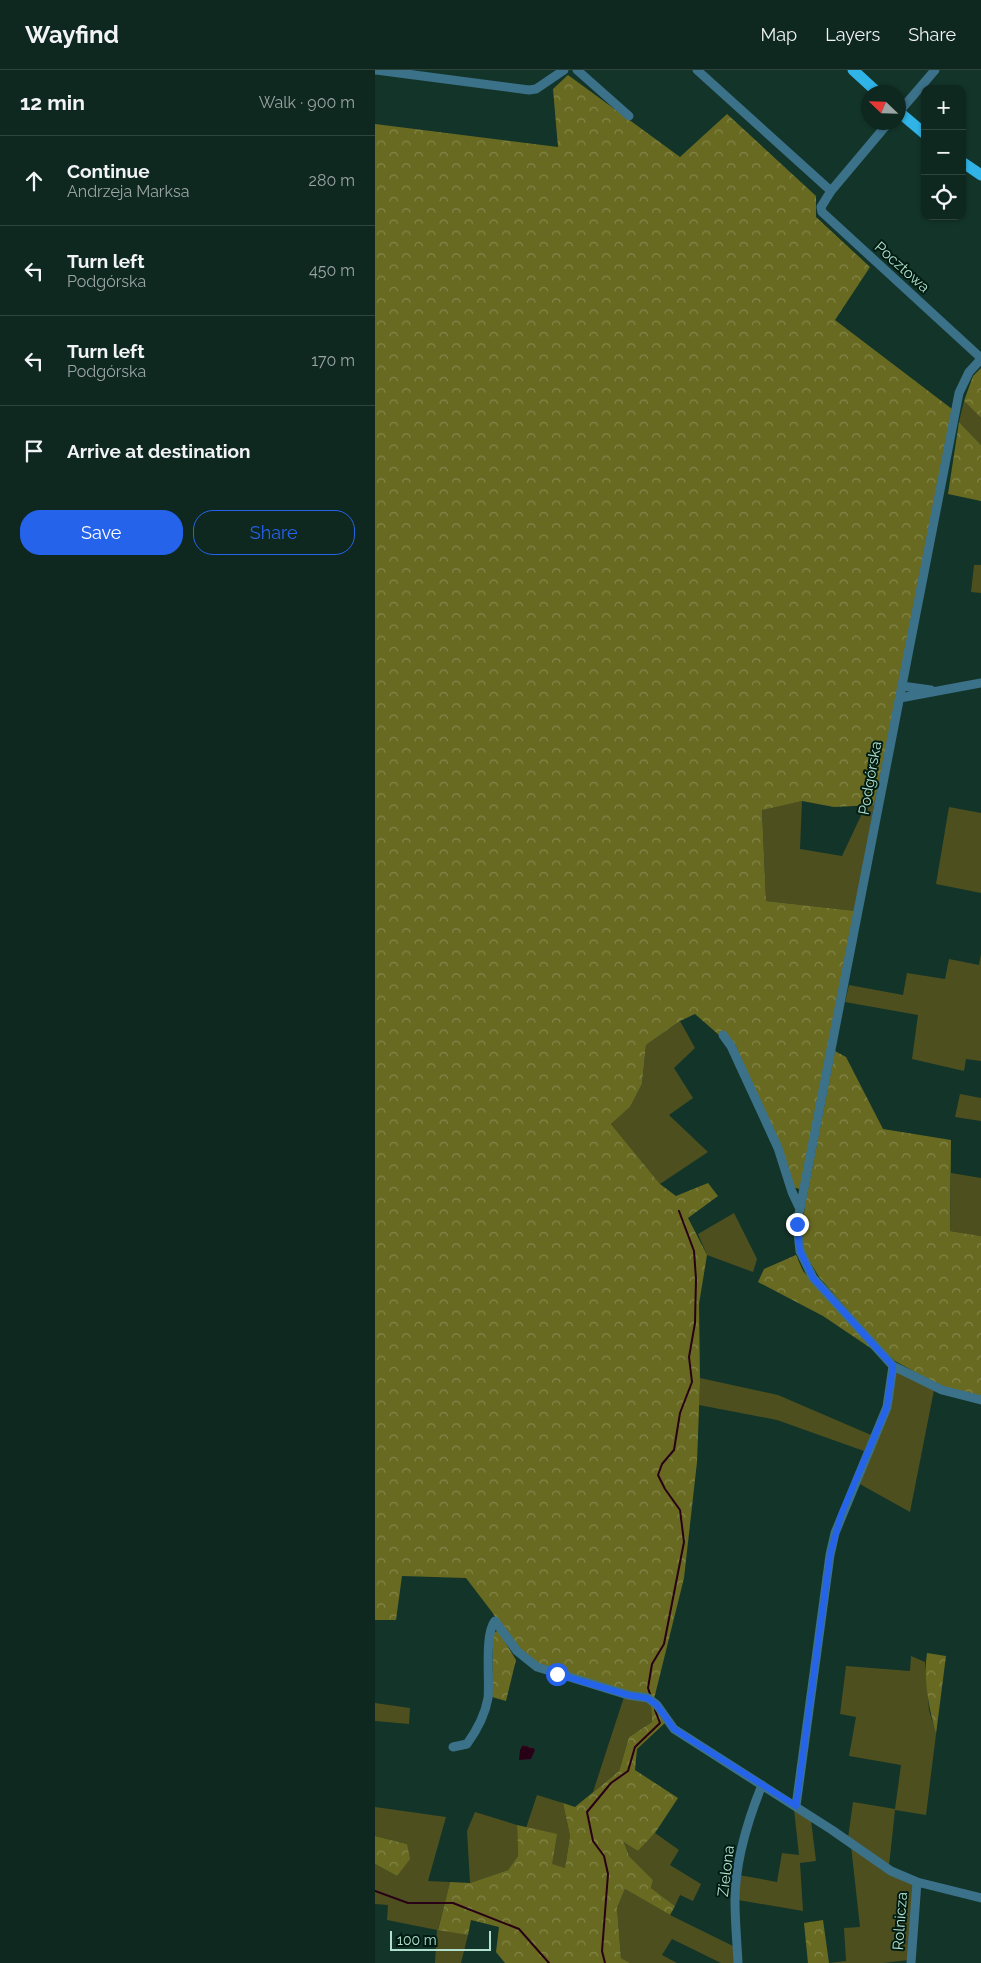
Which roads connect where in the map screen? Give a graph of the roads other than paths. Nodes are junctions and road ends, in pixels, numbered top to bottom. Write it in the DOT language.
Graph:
graph roads {
  1 [pos="376,70"];
  2 [pos="577,70"];
  3 [pos="697,70"];
  4 [pos="853,70"];
  5 [pos="935,70"];
  6 [pos="559,72"];
  7 [pos="427,73"];
  8 [pos="869,85"];
  9 [pos="906,104"];
  10 [pos="629,116"];
  11 [pos="906,118"];
  12 [pos="882,130"];
  13 [pos="921,131"];
  14 [pos="966,165"];
  15 [pos="981,176"];
  16 [pos="831,191"];
  17 [pos="981,359"];
  18 [pos="981,683"];
  19 [pos="902,686"];
  20 [pos="938,691"];
  21 [pos="899,698"];
  22 [pos="723,1035"];
  23 [pos="800,1209"];
  24 [pos="893,1366"];
  25 [pos="981,1400"];
  26 [pos="453,1747"];
  27 [pos="762,1785"];
  28 [pos="796,1806"];
  29 [pos="917,1882"];
  30 [pos="981,1898"];
  31 [pos="738,1963"];
  32 [pos="911,1963"];
  1 -- 7 [label="street"];
  2 -- 10 [label="street"];
  3 -- 16 [label="street"];
  4 -- 8 [label="main road"];
  5 -- 9 [label="street"];
  6 -- 7 [label="street"];
  11 -- 13 [label="main road"];
  12 -- 16 [label="street, Pocztowa"];
  14 -- 15 [label="main road"];
  16 -- 17 [label="street, Pocztowa"];
  17 -- 19 [label="street, Podgórska"];
  18 -- 20 [label="street"];
  19 -- 20 [label="street"];
  19 -- 21 [label="street, Podgórska"];
  20 -- 21 [label="street"];
  21 -- 23 [label="street, Podgórska"];
  22 -- 23 [label="street, Podgórska"];
  23 -- 24 [label="street, Podgórska"];
  24 -- 25 [label="street"];
  24 -- 28 [label="street"];
  26 -- 27 [label="street"];
  27 -- 28 [label="street"];
  27 -- 31 [label="street, Zielona"];
  28 -- 29 [label="street"];
  29 -- 30 [label="street"];
  29 -- 32 [label="street, Rolnicza"];
}
